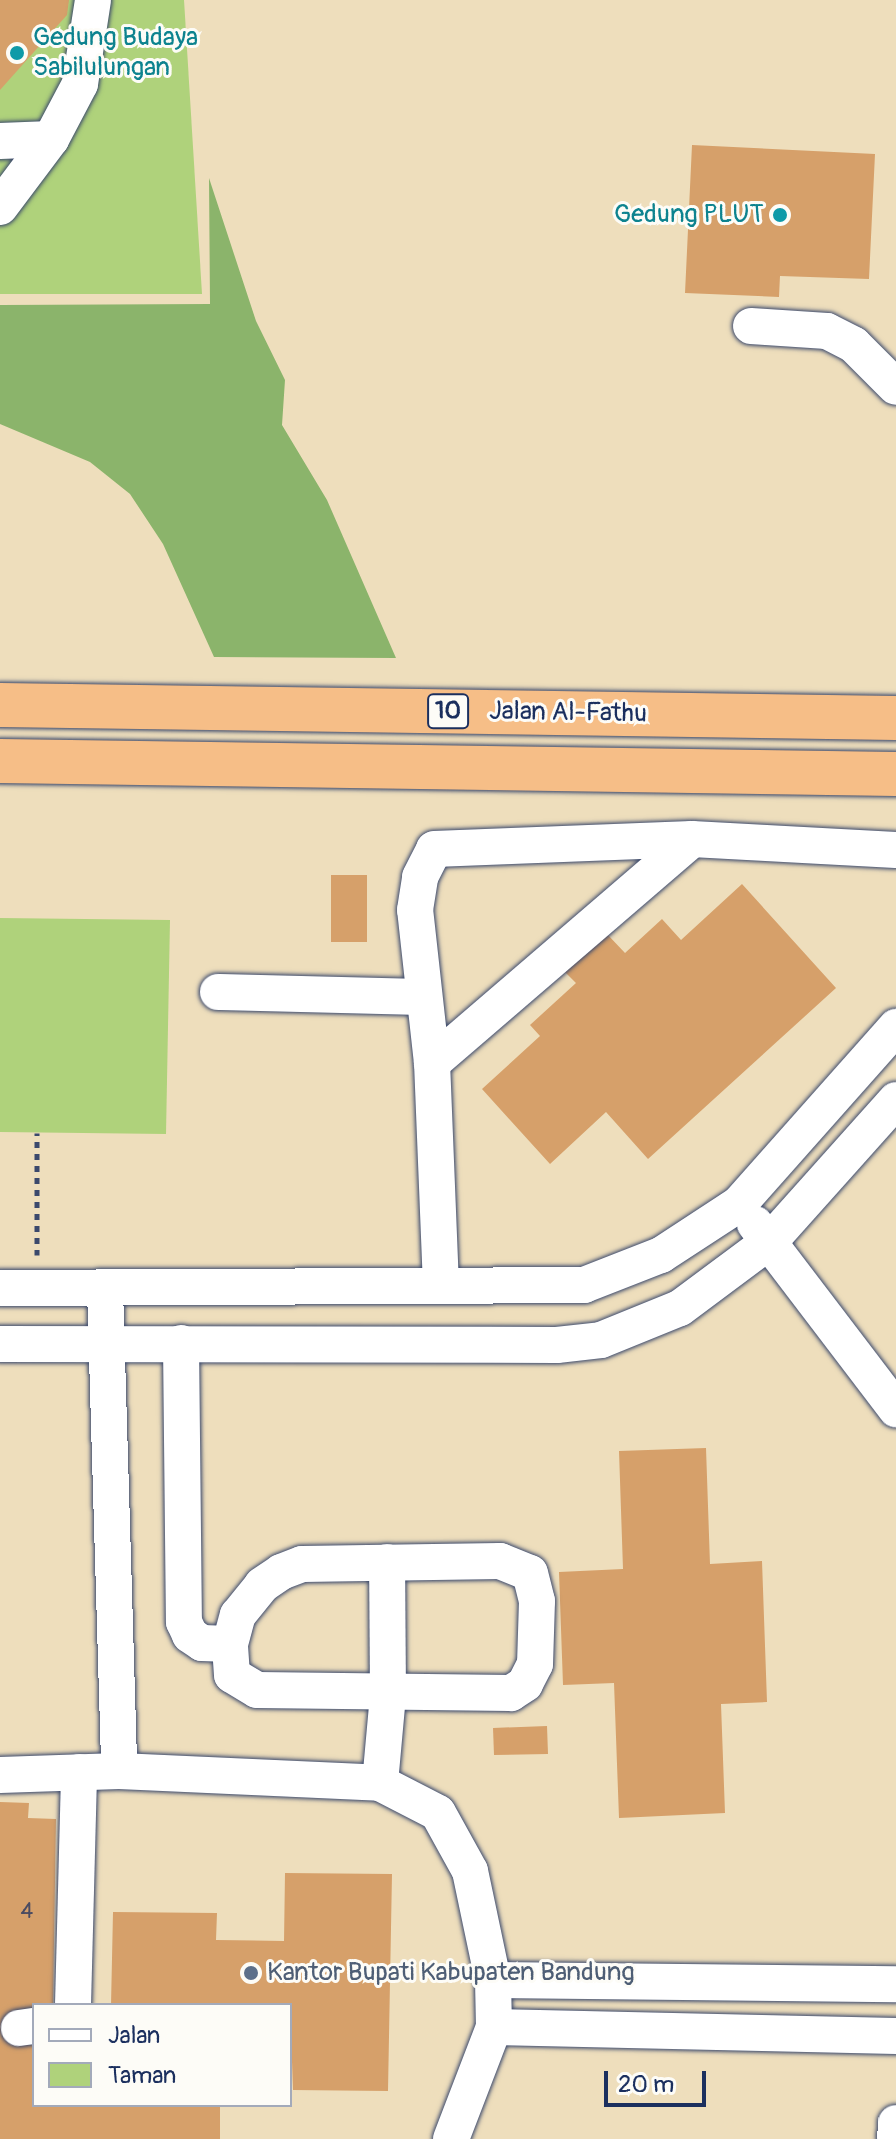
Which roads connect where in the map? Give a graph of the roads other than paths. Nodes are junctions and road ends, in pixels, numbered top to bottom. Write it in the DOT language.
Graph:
graph roads {
  1 [pos="93,0"];
  2 [pos="51,139"];
  3 [pos="0,141"];
  4 [pos="0,207"];
  5 [pos="751,326"];
  6 [pos="896,387"];
  7 [pos="0,705"];
  8 [pos="241,707"];
  9 [pos="666,715"];
  10 [pos="896,718"];
  11 [pos="0,761"];
  12 [pos="241,765"];
  13 [pos="667,771"];
  14 [pos="896,774"];
  15 [pos="692,839"];
  16 [pos="896,850"];
  17 [pos="218,992"];
  18 [pos="424,997"];
  19 [pos="896,1027"];
  20 [pos="432,1063"];
  21 [pos="896,1100"];
  22 [pos="739,1204"];
  23 [pos="770,1241"];
  24 [pos="441,1286"];
  25 [pos="0,1288"];
  26 [pos="105,1289"];
  27 [pos="106,1342"];
  28 [pos="181,1343"];
  29 [pos="0,1344"];
  30 [pos="896,1409"];
  31 [pos="387,1562"];
  32 [pos="230,1644"];
  33 [pos="388,1695"];
  34 [pos="119,1771"];
  35 [pos="79,1772"];
  36 [pos="0,1775"];
  37 [pos="380,1783"];
  38 [pos="493,1980"];
  39 [pos="896,1984"];
  40 [pos="73,2003"];
  41 [pos="494,2027"];
  42 [pos="896,2036"];
  43 [pos="896,2123"];
  44 [pos="451,2139"];
  45 [pos="895,2139"];
  1 -- 2 [label="street"];
  2 -- 3 [label="street"];
  2 -- 4 [label="street"];
  5 -- 6 [label="street"];
  7 -- 8 [label="highway, Jalan Al-Fathu / 10"];
  8 -- 9 [label="highway, Jalan Al-Fathu / 10"];
  8 -- 12 [label="highway"];
  9 -- 10 [label="highway, Jalan Al-Fathu / 10"];
  9 -- 13 [label="highway"];
  11 -- 12 [label="highway, 10"];
  12 -- 13 [label="highway, 10"];
  13 -- 14 [label="highway, 10"];
  15 -- 16 [label="street"];
  15 -- 18 [label="street"];
  15 -- 20 [label="street"];
  17 -- 18 [label="street"];
  18 -- 20 [label="street"];
  19 -- 22 [label="street"];
  20 -- 24 [label="street"];
  21 -- 23 [label="street"];
  22 -- 23 [label="street"];
  22 -- 24 [label="street"];
  23 -- 28 [label="street"];
  23 -- 30 [label="street"];
  24 -- 26 [label="street"];
  25 -- 26 [label="street"];
  26 -- 27 [label="street"];
  27 -- 28 [label="street"];
  27 -- 29 [label="street"];
  27 -- 34 [label="street"];
  28 -- 32 [label="street"];
  31 -- 32 [label="street"];
  31 -- 33 [label="street"];
  31 -- 33 [label="street"];
  32 -- 33 [label="street"];
  33 -- 37 [label="street"];
  34 -- 35 [label="street"];
  34 -- 37 [label="street"];
  35 -- 36 [label="street"];
  35 -- 40 [label="street"];
  37 -- 38 [label="street"];
  38 -- 39 [label="street"];
  38 -- 41 [label="street"];
  41 -- 42 [label="street"];
  41 -- 44 [label="street"];
  43 -- 45 [label="street"];
}
